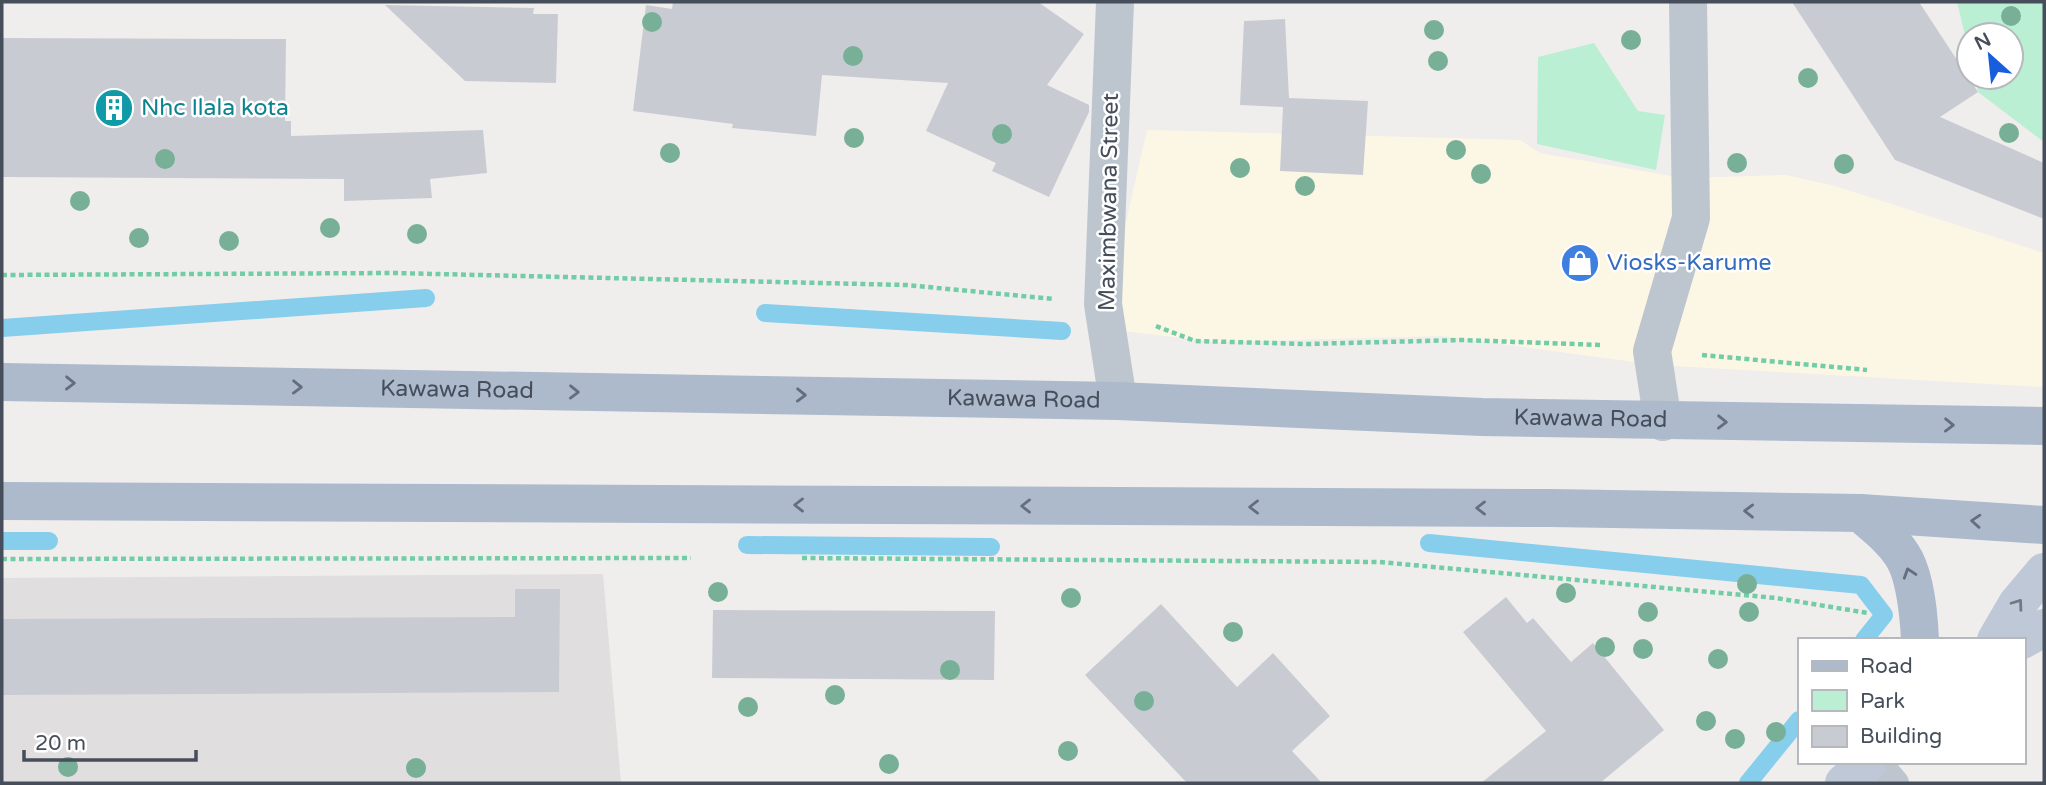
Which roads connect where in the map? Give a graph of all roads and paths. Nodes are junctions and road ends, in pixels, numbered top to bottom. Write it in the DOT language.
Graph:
graph roads {
  1 [pos="1115,2"];
  2 [pos="1688,2"];
  3 [pos="2,275"];
  4 [pos="1103,304"];
  5 [pos="1652,351"];
  6 [pos="1867,370"];
  7 [pos="2,382"];
  8 [pos="1118,401"];
  9 [pos="1663,422"];
  10 [pos="2044,426"];
  11 [pos="2,502"];
  12 [pos="1860,513"];
  13 [pos="2044,525"];
  14 [pos="700,558"];
  15 [pos="797,558"];
  16 [pos="2,559"];
  17 [pos="2044,572"];
  18 [pos="2044,628"];
  19 [pos="1920,637"];
  20 [pos="1997,638"];
  21 [pos="2025,638"];
  22 [pos="1866,764"];
  23 [pos="1879,764"];
  24 [pos="1844,783"];
  25 [pos="1895,783"];
  1 -- 4 [label="street, Maximbwana Street"];
  2 -- 5 [label="street"];
  3 -- 4 [label="path"];
  4 -- 5 [label="path"];
  4 -- 8 [label="street, Maximbwana Street"];
  5 -- 6 [label="path"];
  5 -- 9 [label="street"];
  7 -- 8 [label="main road, Kawawa Road, one-way"];
  8 -- 9 [label="main road, Kawawa Road"];
  9 -- 10 [label="main road, Kawawa Road, one-way"];
  12 -- 11 [label="main road, one-way"];
  13 -- 12 [label="main road, one-way"];
  19 -- 12 [label="main road, one-way"];
  14 -- 16 [label="path"];
  15 -- 19 [label="path"];
  20 -- 17 [label="main road, one-way"];
  18 -- 21 [label="main road"];
  22 -- 24 [label="main road"];
  23 -- 25 [label="lane"];
}
